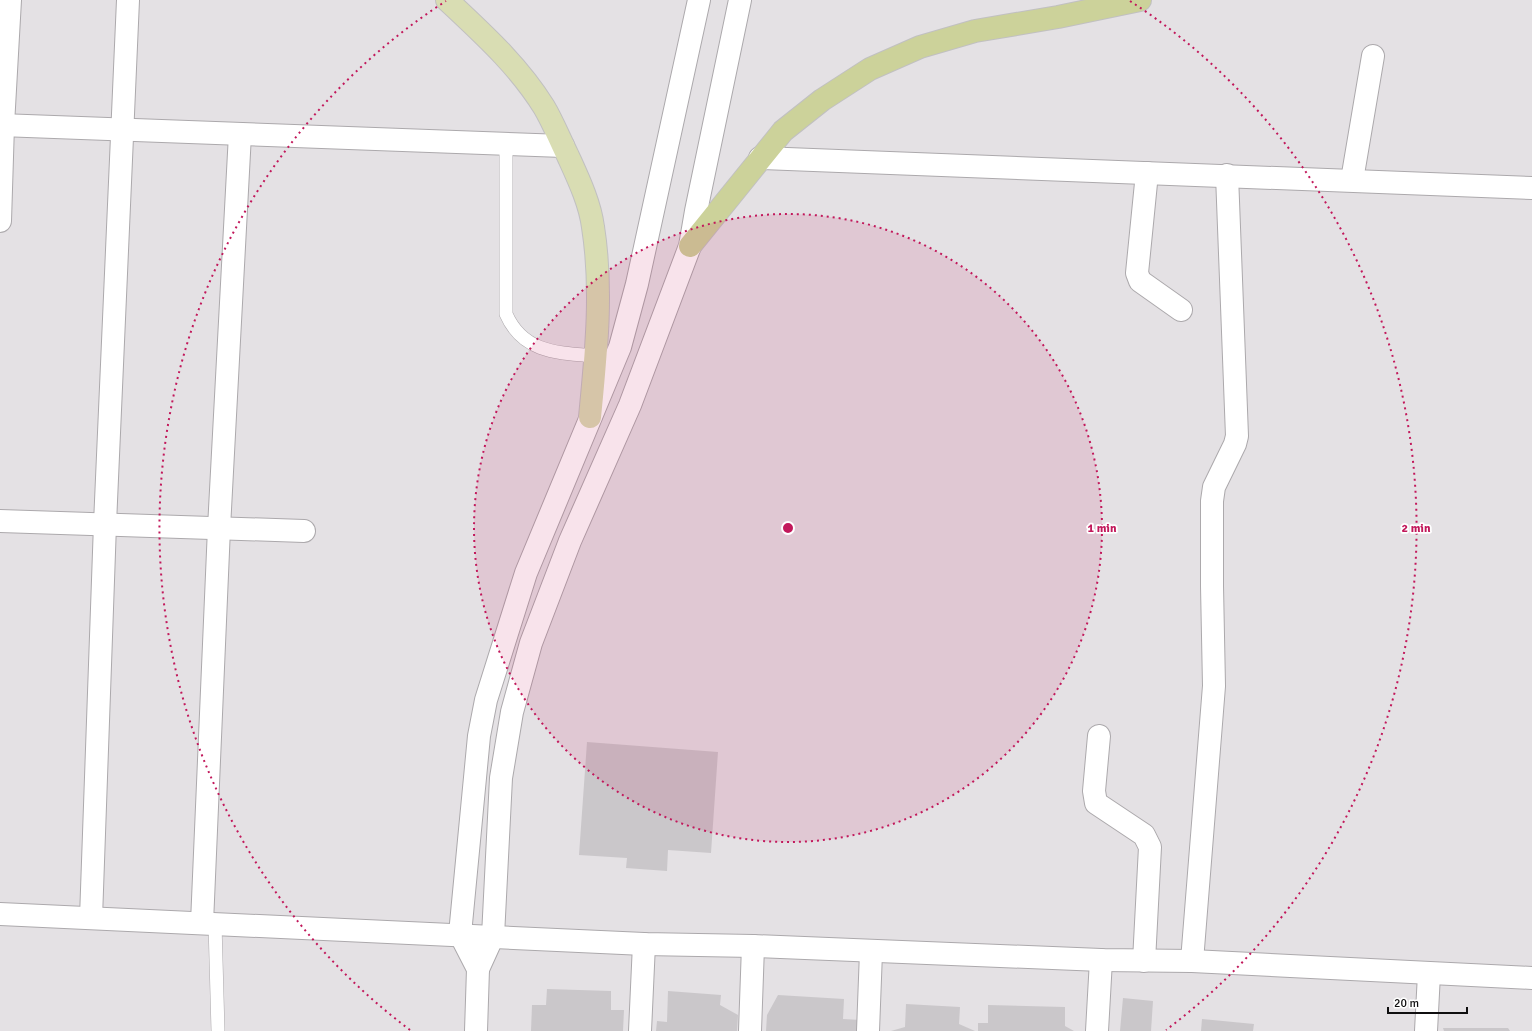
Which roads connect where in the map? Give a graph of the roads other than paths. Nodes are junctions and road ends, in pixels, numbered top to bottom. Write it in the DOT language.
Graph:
graph roads {
  1 [pos="10,0"];
  2 [pos="128,0"];
  3 [pos="447,0"];
  4 [pos="699,0"];
  5 [pos="740,0"];
  6 [pos="1140,0"];
  7 [pos="1373,56"];
  8 [pos="1,125"];
  9 [pos="123,130"];
  10 [pos="240,134"];
  11 [pos="506,144"];
  12 [pos="563,146"];
  13 [pos="760,158"];
  14 [pos="1147,173"];
  15 [pos="1227,175"];
  16 [pos="1352,180"];
  17 [pos="1532,188"];
  18 [pos="0,221"];
  19 [pos="690,246"];
  20 [pos="1181,310"];
  21 [pos="596,356"];
  22 [pos="590,417"];
  23 [pos="0,521"];
  24 [pos="104,524"];
  25 [pos="219,528"];
  26 [pos="304,532"];
  27 [pos="1099,736"];
  28 [pos="0,914"];
  29 [pos="90,918"];
  30 [pos="208,923"];
  31 [pos="460,934"];
  32 [pos="493,936"];
  33 [pos="644,944"];
  34 [pos="753,946"];
  35 [pos="871,952"];
  36 [pos="1101,960"];
  37 [pos="1144,960"];
  38 [pos="1192,961"];
  39 [pos="478,969"];
  40 [pos="1429,974"];
  41 [pos="1532,978"];
  42 [pos="218,1031"];
  43 [pos="476,1031"];
  44 [pos="640,1031"];
  45 [pos="750,1031"];
  46 [pos="868,1031"];
  47 [pos="1097,1031"];
  48 [pos="1426,1031"];
  1 -- 8 [label="street"];
  2 -- 9 [label="street"];
  3 -- 12 [label="main road"];
  4 -- 22 [label="street"];
  5 -- 19 [label="street"];
  6 -- 13 [label="highway"];
  7 -- 16 [label="street"];
  8 -- 9 [label="street"];
  8 -- 18 [label="street"];
  9 -- 10 [label="street"];
  9 -- 24 [label="street"];
  10 -- 11 [label="street"];
  10 -- 25 [label="street"];
  11 -- 12 [label="street"];
  11 -- 21 [label="lane"];
  12 -- 21 [label="main road"];
  13 -- 14 [label="street"];
  13 -- 19 [label="highway"];
  14 -- 15 [label="street"];
  14 -- 20 [label="street"];
  15 -- 16 [label="street"];
  15 -- 38 [label="street"];
  16 -- 17 [label="street"];
  19 -- 32 [label="street"];
  21 -- 22 [label="main road"];
  22 -- 31 [label="street"];
  23 -- 24 [label="street"];
  24 -- 25 [label="street"];
  24 -- 29 [label="street"];
  25 -- 26 [label="street"];
  25 -- 30 [label="street"];
  27 -- 37 [label="street"];
  28 -- 29 [label="street"];
  29 -- 30 [label="street"];
  30 -- 31 [label="street"];
  30 -- 42 [label="lane"];
  31 -- 32 [label="street"];
  31 -- 39 [label="street"];
  32 -- 33 [label="street"];
  32 -- 39 [label="street"];
  33 -- 34 [label="street"];
  33 -- 44 [label="street"];
  34 -- 35 [label="street"];
  34 -- 45 [label="street"];
  35 -- 36 [label="street"];
  35 -- 46 [label="street"];
  36 -- 37 [label="street"];
  36 -- 47 [label="street"];
  37 -- 38 [label="street"];
  38 -- 40 [label="street"];
  39 -- 43 [label="street"];
  40 -- 41 [label="street"];
  40 -- 48 [label="street"];
}
